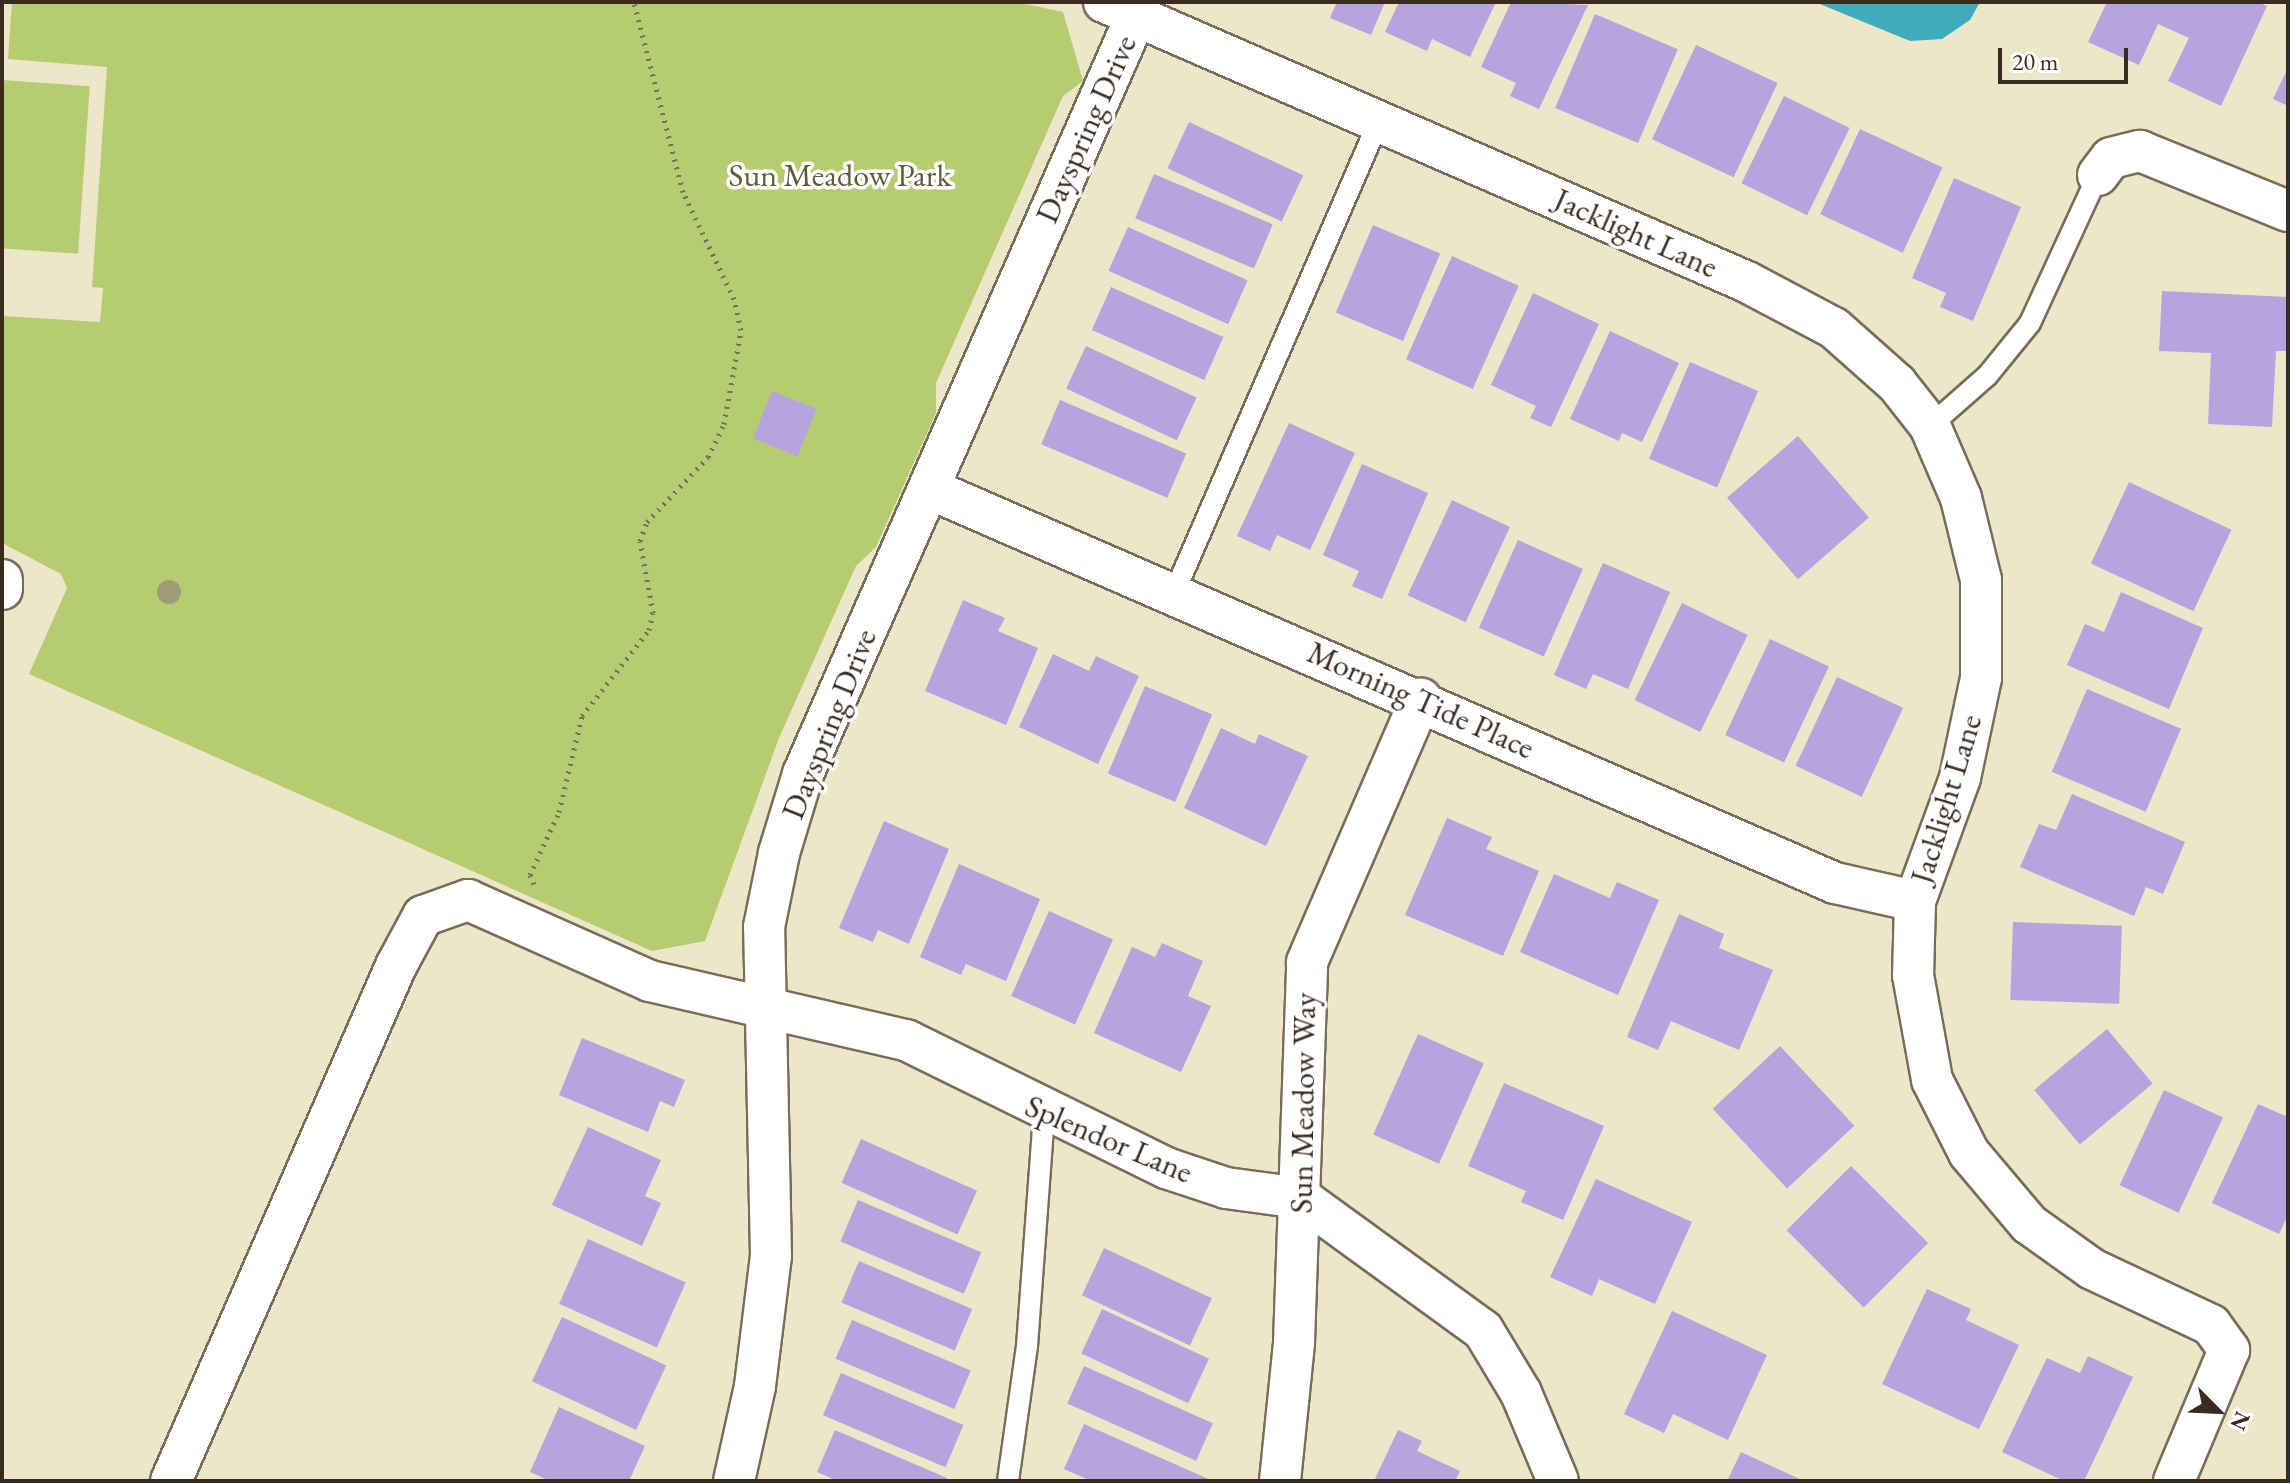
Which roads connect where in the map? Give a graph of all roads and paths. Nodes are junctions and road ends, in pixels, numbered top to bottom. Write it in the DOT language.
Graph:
graph roads {
  1 [pos="634,2"];
  2 [pos="1120,9"];
  3 [pos="1379,121"];
  4 [pos="2098,175"];
  5 [pos="2288,211"];
  6 [pos="1930,426"];
  7 [pos="930,489"];
  8 [pos="1175,591"];
  9 [pos="1421,699"];
  10 [pos="1915,901"];
  11 [pos="554,935"];
  12 [pos="764,1012"];
  13 [pos="1044,1112"];
  14 [pos="1301,1198"];
  15 [pos="171,1481"];
  16 [pos="734,1481"];
  17 [pos="1008,1481"];
  18 [pos="1280,1481"];
  19 [pos="1558,1481"];
  20 [pos="2174,1481"];
  1 -- 11 [label="path"];
  2 -- 3 [label="street, Jacklight Lane"];
  2 -- 7 [label="street, Dayspring Drive"];
  3 -- 6 [label="street, Jacklight Lane"];
  3 -- 8 [label="lane"];
  4 -- 5 [label="street"];
  4 -- 6 [label="lane"];
  6 -- 10 [label="street, Jacklight Lane"];
  7 -- 8 [label="street, Morning Tide Place"];
  7 -- 12 [label="street, Dayspring Drive"];
  8 -- 9 [label="street, Morning Tide Place"];
  9 -- 10 [label="street, Morning Tide Place"];
  9 -- 14 [label="street, Sun Meadow Way"];
  10 -- 20 [label="street, Jacklight Lane"];
  11 -- 12 [label="street, Splendor Lane"];
  11 -- 15 [label="street, Splendor Lane"];
  12 -- 13 [label="street, Splendor Lane"];
  12 -- 16 [label="street, Dayspring Drive"];
  13 -- 14 [label="street, Splendor Lane"];
  13 -- 17 [label="lane"];
  14 -- 18 [label="street, Sun Meadow Way"];
  14 -- 19 [label="street, Splendor Lane"];
}
